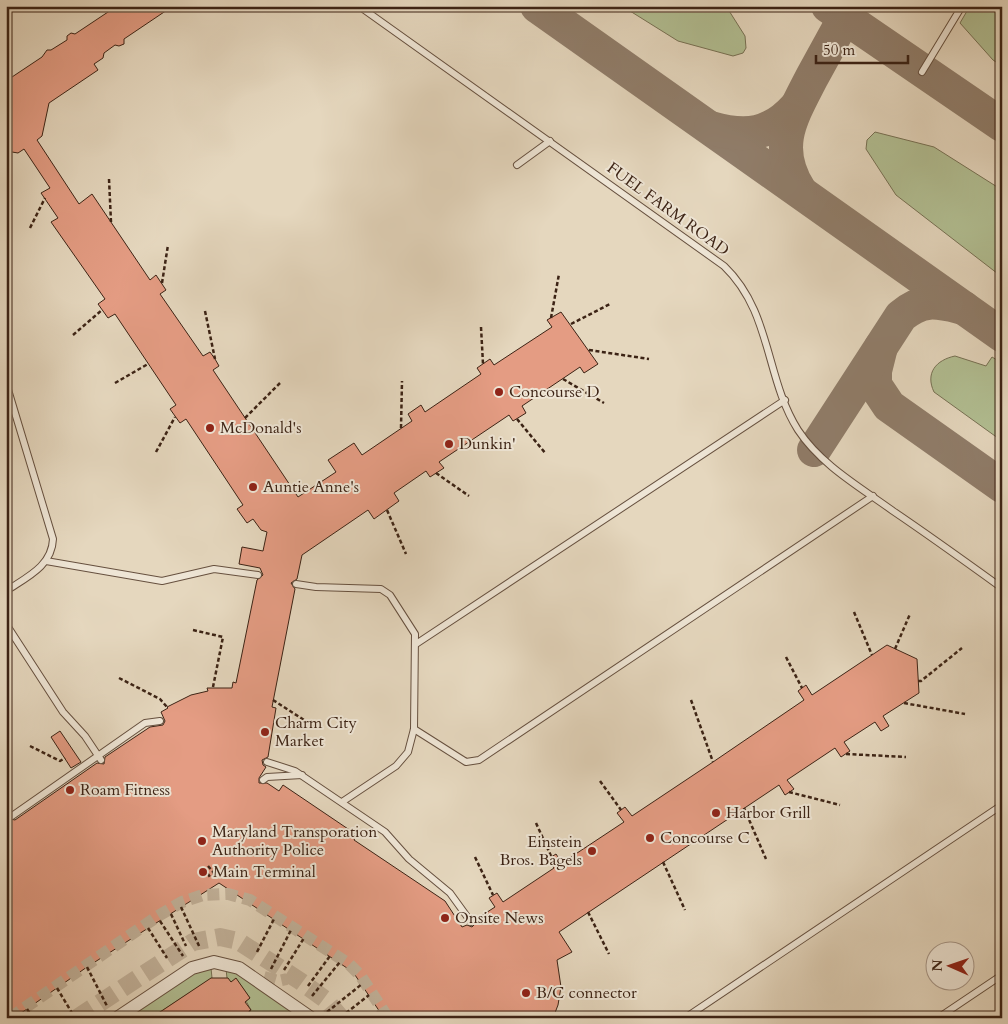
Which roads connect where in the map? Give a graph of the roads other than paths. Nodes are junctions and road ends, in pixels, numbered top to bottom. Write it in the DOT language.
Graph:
graph roads {
  1 [pos="359,6"];
  2 [pos="962,6"];
  3 [pos="922,72"];
  4 [pos="550,141"];
  5 [pos="517,165"];
  6 [pos="6,383"];
  7 [pos="784,400"];
  8 [pos="873,496"];
  9 [pos="46,561"];
  10 [pos="258,575"];
  11 [pos="296,584"];
  12 [pos="1002,588"];
  13 [pos="6,590"];
  14 [pos="6,624"];
  15 [pos="416,644"];
  16 [pos="160,721"];
  17 [pos="414,729"];
  18 [pos="100,758"];
  19 [pos="267,762"];
  20 [pos="302,775"];
  21 [pos="263,780"];
  22 [pos="342,802"];
  23 [pos="1002,805"];
  24 [pos="12,816"];
  25 [pos="471,922"];
  26 [pos="225,963"];
  27 [pos="268,973"];
  28 [pos="1002,975"];
  29 [pos="117,1018"];
  30 [pos="311,1018"];
  31 [pos="685,1018"];
  32 [pos="938,1018"];
  1 -- 4 [label="lane, FUEL FARM ROAD"];
  2 -- 3 [label="lane"];
  4 -- 5 [label="lane"];
  4 -- 7 [label="lane, FUEL FARM ROAD"];
  6 -- 9 [label="lane"];
  7 -- 8 [label="lane, FUEL FARM ROAD"];
  7 -- 15 [label="lane"];
  8 -- 12 [label="lane, FUEL FARM ROAD"];
  8 -- 17 [label="lane"];
  9 -- 10 [label="lane"];
  9 -- 13 [label="lane"];
  11 -- 15 [label="lane"];
  14 -- 18 [label="lane"];
  15 -- 17 [label="lane"];
  16 -- 18 [label="lane"];
  17 -- 22 [label="lane"];
  18 -- 24 [label="lane"];
  19 -- 20 [label="lane"];
  20 -- 21 [label="lane"];
  20 -- 22 [label="lane"];
  22 -- 25 [label="lane"];
  23 -- 31 [label="lane"];
  26 -- 27 [label="street"];
  26 -- 29 [label="street"];
  26 -- 30 [label="street"];
  28 -- 32 [label="lane"];
}
